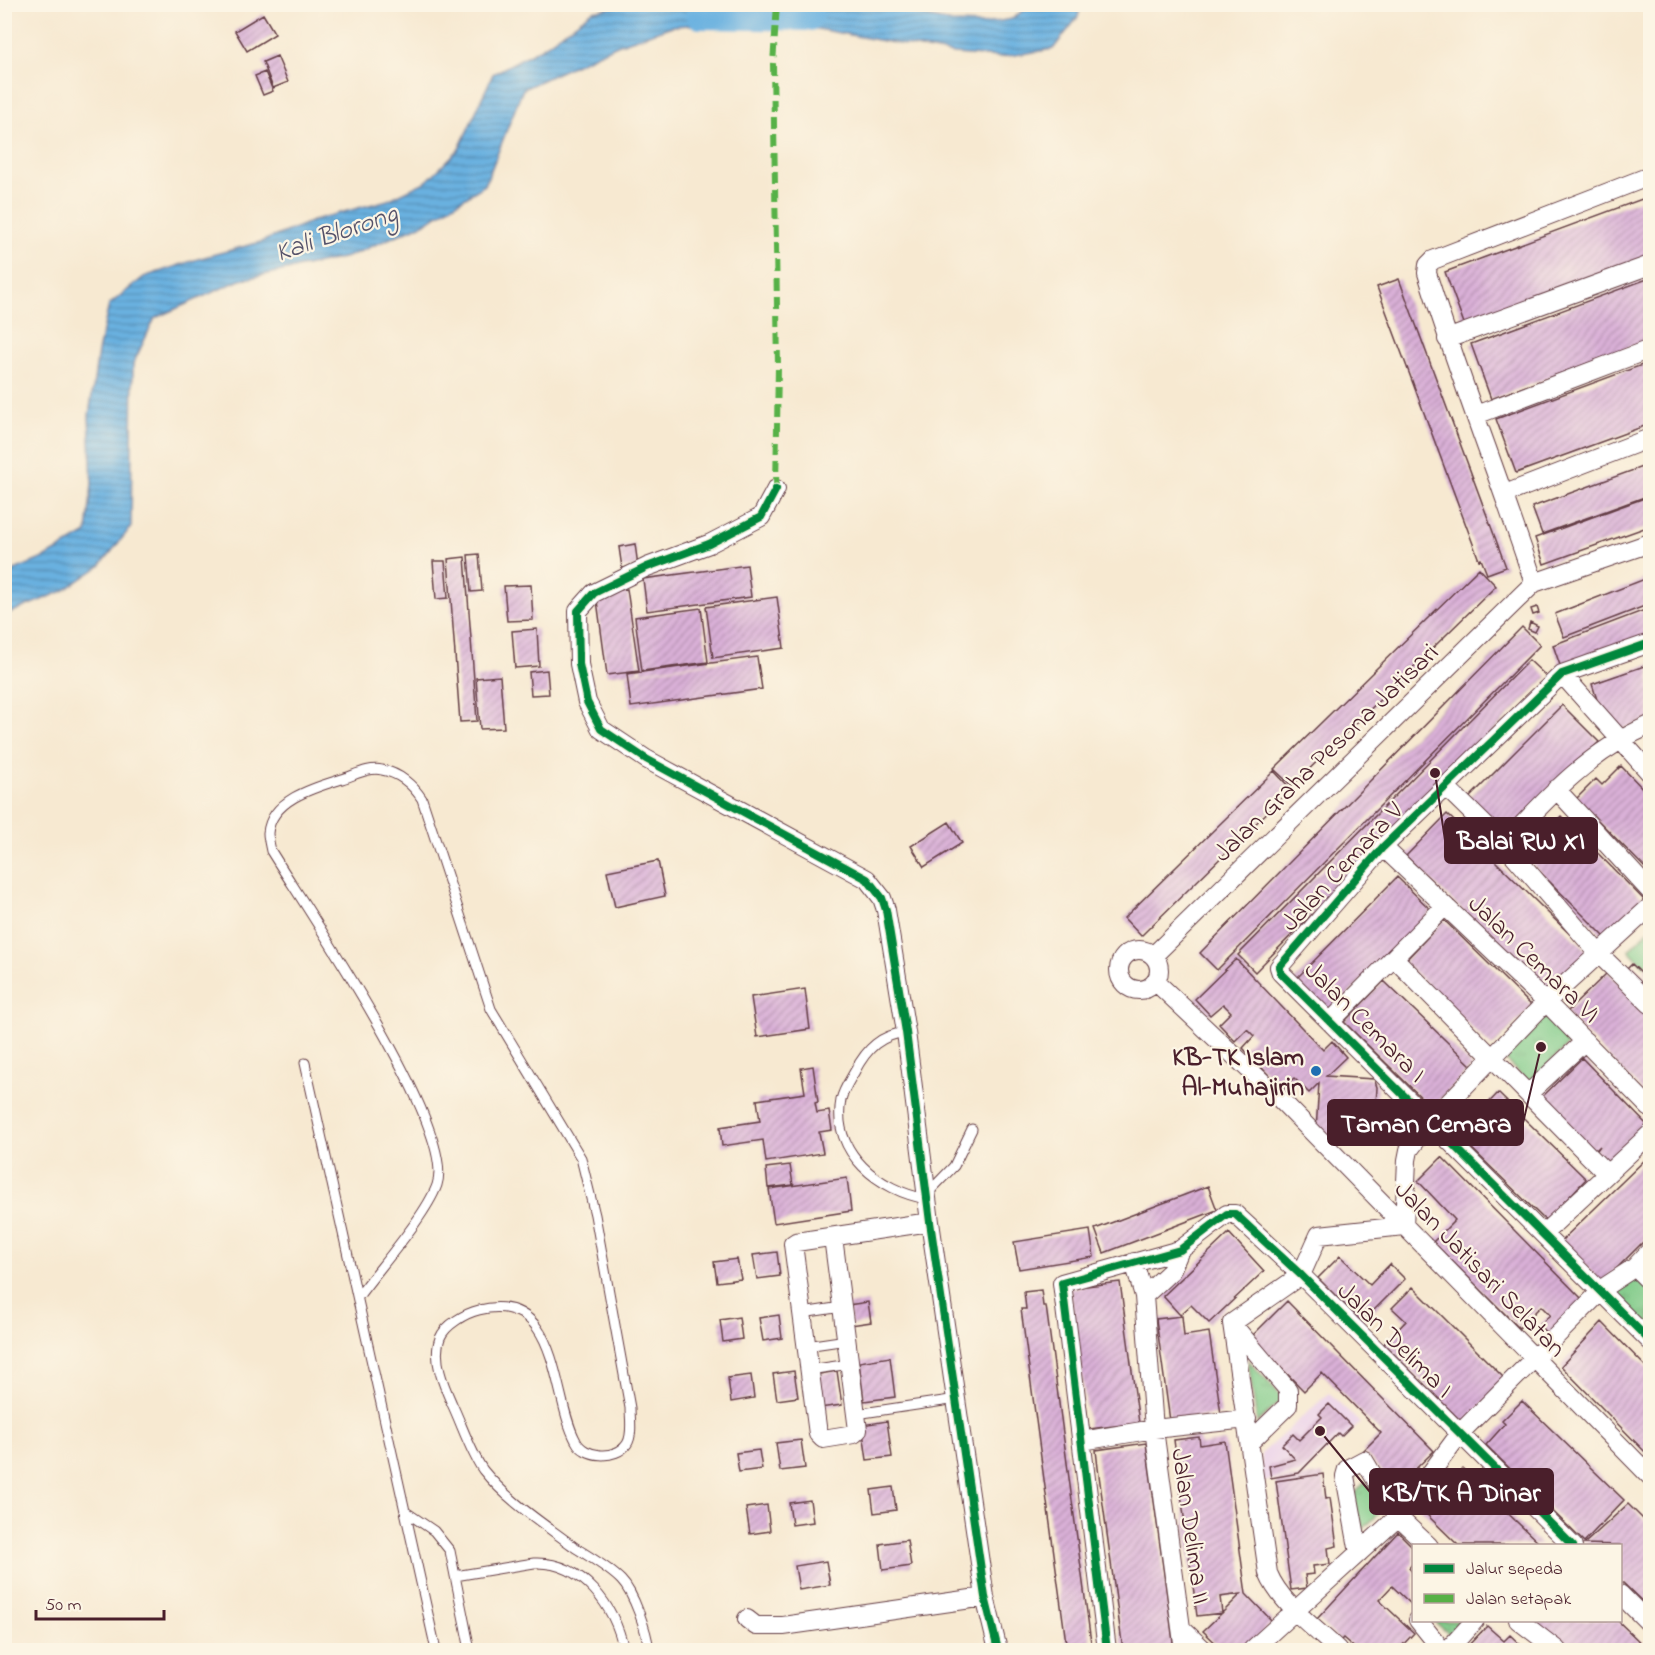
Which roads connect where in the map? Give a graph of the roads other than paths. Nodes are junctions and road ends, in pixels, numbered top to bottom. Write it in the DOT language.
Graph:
graph roads {
  1 [pos="1650,176"];
  2 [pos="1650,265"];
  3 [pos="1447,339"];
  4 [pos="1650,349"];
  5 [pos="1476,415"];
  6 [pos="1650,438"];
  7 [pos="776,489"];
  8 [pos="1505,494"];
  9 [pos="1650,543"];
  10 [pos="1534,584"];
  11 [pos="1650,643"];
  12 [pos="1562,674"];
  13 [pos="1650,725"];
  14 [pos="1618,739"];
  15 [pos="1650,773"];
  16 [pos="1446,787"];
  17 [pos="1556,789"];
  18 [pos="1504,844"];
  19 [pos="1383,847"];
  20 [pos="1650,891"];
  21 [pos="1444,906"];
  22 [pos="1650,907"];
  23 [pos="1600,955"];
  24 [pos="1153,956"];
  25 [pos="1394,958"];
  26 [pos="1281,962"];
  27 [pos="1156,981"];
  28 [pos="1546,1002"];
  29 [pos="1650,1004"];
  30 [pos="1330,1022"];
  31 [pos="906,1032"];
  32 [pos="1585,1041"];
  33 [pos="1494,1058"];
  34 [pos="306,1063"];
  35 [pos="1529,1093"];
  36 [pos="1650,1108"];
  37 [pos="1430,1122"];
  38 [pos="972,1129"];
  39 [pos="1650,1134"];
  40 [pos="1607,1174"];
  41 [pos="927,1197"];
  42 [pos="930,1222"];
  43 [pos="1404,1226"];
  44 [pos="1543,1234"];
  45 [pos="833,1237"];
  46 [pos="1180,1250"];
  47 [pos="1650,1251"];
  48 [pos="1134,1262"];
  49 [pos="1635,1267"];
  50 [pos="1301,1275"];
  51 [pos="1650,1282"];
  52 [pos="1601,1291"];
  53 [pos="1144,1296"];
  54 [pos="358,1297"];
  55 [pos="842,1307"];
  56 [pos="802,1313"];
  57 [pos="1232,1323"];
  58 [pos="847,1340"];
  59 [pos="1650,1341"];
  60 [pos="806,1346"];
  61 [pos="1534,1357"];
  62 [pos="850,1364"];
  63 [pos="809,1370"];
  64 [pos="957,1399"];
  65 [pos="856,1414"];
  66 [pos="1247,1419"];
  67 [pos="1154,1429"];
  68 [pos="1461,1432"];
  69 [pos="1082,1442"];
  70 [pos="1250,1442"];
  71 [pos="1650,1476"];
  72 [pos="406,1512"];
  73 [pos="1398,1517"];
  74 [pos="1429,1544"];
  75 [pos="1572,1544"];
  76 [pos="1359,1553"];
  77 [pos="455,1576"];
  78 [pos="1622,1596"];
  79 [pos="985,1597"];
  80 [pos="1296,1610"];
  81 [pos="747,1619"];
  82 [pos="1420,1622"];
  83 [pos="1473,1622"];
  84 [pos="1520,1622"];
  85 [pos="1650,1624"];
  86 [pos="1181,1628"];
  87 [pos="1544,1646"];
  88 [pos="436,1650"];
  89 [pos="470,1650"];
  90 [pos="624,1650"];
  91 [pos="650,1650"];
  92 [pos="998,1650"];
  93 [pos="1107,1650"];
  94 [pos="1184,1650"];
  95 [pos="1204,1650"];
  96 [pos="1252,1650"];
  97 [pos="1338,1650"];
  98 [pos="1442,1650"];
  99 [pos="1448,1650"];
  1 -- 3 [label="street"];
  2 -- 3 [label="street"];
  3 -- 5 [label="street"];
  4 -- 5 [label="street"];
  5 -- 8 [label="street"];
  6 -- 8 [label="street"];
  7 -- 31 [label="street"];
  8 -- 10 [label="street"];
  9 -- 10 [label="street, Jalan Graha Pesona Jatisari"];
  10 -- 24 [label="street, Jalan Graha Pesona Jatisari"];
  11 -- 12 [label="street"];
  12 -- 14 [label="street"];
  12 -- 16 [label="street, Jalan Cemara V"];
  13 -- 14 [label="street"];
  14 -- 15 [label="street"];
  14 -- 17 [label="street"];
  16 -- 18 [label="street"];
  16 -- 19 [label="street, Jalan Cemara V"];
  17 -- 18 [label="street"];
  17 -- 20 [label="street"];
  18 -- 23 [label="street"];
  19 -- 21 [label="street, Jalan Cemara VI"];
  19 -- 26 [label="street, Jalan Cemara V"];
  21 -- 25 [label="street"];
  21 -- 28 [label="street, Jalan Cemara VI"];
  22 -- 23 [label="street"];
  23 -- 28 [label="street"];
  23 -- 29 [label="street"];
  24 -- 27 [label="street"];
  24 -- 27 [label="street"];
  25 -- 30 [label="street"];
  25 -- 33 [label="street"];
  26 -- 30 [label="street, Jalan Cemara I"];
  27 -- 43 [label="street, Jalan Jatisari Selatan"];
  28 -- 32 [label="street, Jalan Cemara VI"];
  28 -- 33 [label="street"];
  30 -- 37 [label="street, Jalan Cemara I"];
  31 -- 41 [label="street"];
  31 -- 41 [label="lane"];
  32 -- 35 [label="street"];
  32 -- 36 [label="street, Jalan Cemara VI"];
  33 -- 35 [label="street"];
  33 -- 37 [label="street"];
  34 -- 54 [label="lane"];
  35 -- 40 [label="street"];
  37 -- 43 [label="street"];
  37 -- 44 [label="street, Jalan Cemara I"];
  38 -- 41 [label="lane"];
  39 -- 40 [label="street"];
  40 -- 44 [label="street"];
  41 -- 42 [label="street"];
  42 -- 45 [label="street"];
  42 -- 64 [label="street"];
  43 -- 50 [label="street"];
  43 -- 61 [label="street, Jalan Jatisari Selatan"];
  44 -- 52 [label="street, Jalan Cemara I"];
  45 -- 55 [label="street"];
  45 -- 56 [label="street"];
  46 -- 48 [label="street"];
  46 -- 50 [label="street, Jalan Delima I"];
  46 -- 53 [label="street"];
  47 -- 49 [label="street"];
  48 -- 53 [label="street"];
  48 -- 69 [label="street"];
  49 -- 51 [label="street"];
  49 -- 52 [label="street"];
  50 -- 57 [label="street"];
  50 -- 68 [label="street, Jalan Delima I"];
  52 -- 59 [label="street, Jalan Cemara I"];
  52 -- 61 [label="street"];
  53 -- 67 [label="street"];
  54 -- 72 [label="lane"];
  54 -- 91 [label="lane"];
  55 -- 56 [label="lane"];
  55 -- 58 [label="street"];
  56 -- 60 [label="street"];
  57 -- 66 [label="street"];
  57 -- 70 [label="street"];
  58 -- 60 [label="lane"];
  58 -- 62 [label="street"];
  60 -- 63 [label="street"];
  61 -- 68 [label="street"];
  61 -- 71 [label="street, Jalan Jatisari Selatan"];
  62 -- 63 [label="lane"];
  62 -- 65 [label="street"];
  63 -- 65 [label="street"];
  64 -- 65 [label="lane"];
  64 -- 79 [label="street"];
  66 -- 67 [label="street, Jalan Delima II"];
  66 -- 70 [label="street"];
  67 -- 69 [label="street"];
  67 -- 86 [label="street, Jalan Delima II"];
  68 -- 73 [label="street"];
  68 -- 75 [label="street, Jalan Delima I"];
  69 -- 93 [label="street"];
  70 -- 80 [label="street"];
  72 -- 77 [label="lane"];
  72 -- 88 [label="lane"];
  73 -- 74 [label="street"];
  73 -- 76 [label="street"];
  73 -- 76 [label="street"];
  76 -- 80 [label="street"];
  77 -- 89 [label="lane"];
  77 -- 90 [label="lane"];
  78 -- 85 [label="street"];
  79 -- 81 [label="street"];
  79 -- 92 [label="street"];
  80 -- 96 [label="street"];
  80 -- 97 [label="street"];
  82 -- 98 [label="street"];
  83 -- 99 [label="street"];
  84 -- 87 [label="street"];
  86 -- 94 [label="street, Jalan Delima II"];
  86 -- 95 [label="street"];
}
